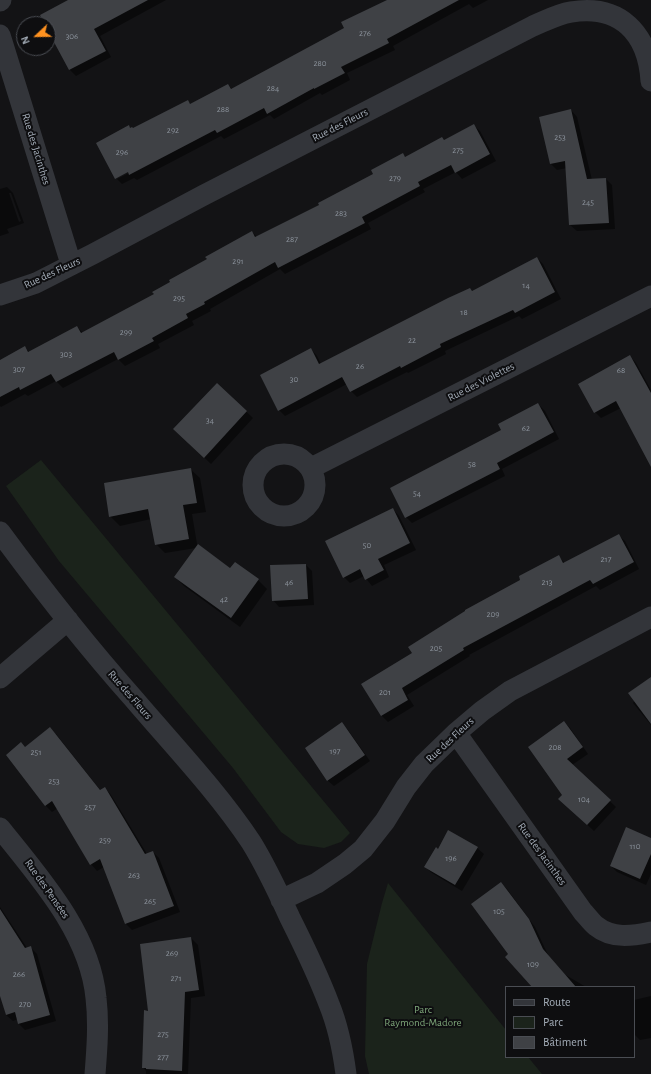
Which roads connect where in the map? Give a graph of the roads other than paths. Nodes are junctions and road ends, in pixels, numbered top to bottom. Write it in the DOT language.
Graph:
graph roads {
  1 [pos="0,35"];
  2 [pos="651,81"];
  3 [pos="71,264"];
  4 [pos="0,295"];
  5 [pos="651,296"];
  6 [pos="311,468"];
  7 [pos="0,532"];
  8 [pos="651,616"];
  9 [pos="68,620"];
  10 [pos="0,678"];
  11 [pos="456,733"];
  12 [pos="0,828"];
  13 [pos="281,900"];
  14 [pos="651,932"];
  15 [pos="95,1074"];
  16 [pos="346,1074"];
  1 -- 3 [label="street, Rue des Jacinthes"];
  2 -- 3 [label="street, Rue des Fleurs"];
  3 -- 4 [label="street, Rue des Fleurs"];
  5 -- 6 [label="street, Rue des Violettes"];
  7 -- 9 [label="street, Rue des Fleurs"];
  8 -- 11 [label="street, Rue des Fleurs"];
  9 -- 10 [label="street"];
  9 -- 13 [label="street, Rue des Fleurs"];
  11 -- 13 [label="street, Rue des Fleurs"];
  11 -- 14 [label="street, Rue des Jacinthes"];
  12 -- 15 [label="street, Rue des Pensées"];
  13 -- 16 [label="street, Rue des Fleurs"];
}
